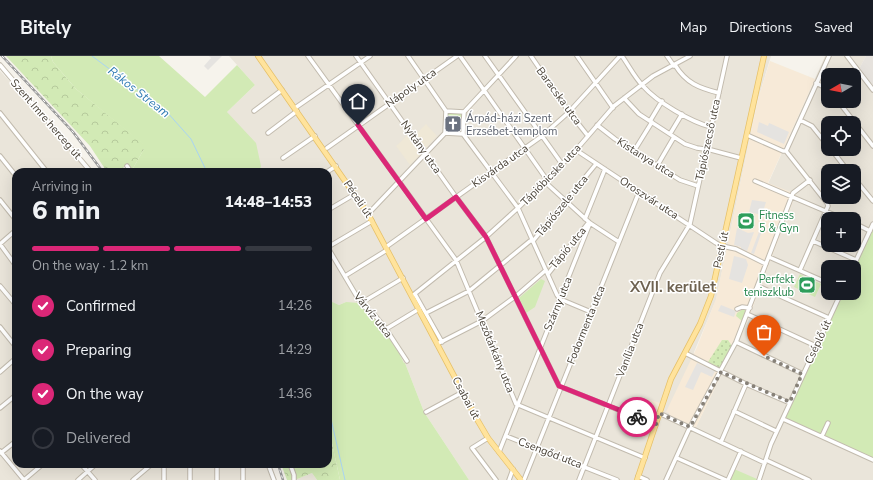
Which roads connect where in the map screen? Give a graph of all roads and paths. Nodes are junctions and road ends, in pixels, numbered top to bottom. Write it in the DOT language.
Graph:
graph roads {
  1 [pos="258,56"];
  2 [pos="308,56"];
  3 [pos="356,56"];
  4 [pos="370,56"];
  5 [pos="408,56"];
  6 [pos="458,56"];
  7 [pos="485,56"];
  8 [pos="516,56"];
  9 [pos="531,56"];
  10 [pos="577,56"];
  11 [pos="621,56"];
  12 [pos="667,56"];
  13 [pos="690,56"];
  14 [pos="727,56"];
  15 [pos="764,56"];
  16 [pos="829,56"];
  17 [pos="847,56"];
  18 [pos="360,63"];
  19 [pos="0,65"];
  20 [pos="674,65"];
  21 [pos="498,75"];
  22 [pos="424,79"];
  23 [pos="596,83"];
  24 [pos="816,83"];
  25 [pos="329,85"];
  26 [pos="642,85"];
  27 [pos="821,86"];
  28 [pos="282,90"];
  29 [pos="873,90"];
  30 [pos="484,91"];
  31 [pos="719,93"];
  32 [pos="624,98"];
  33 [pos="662,102"];
  34 [pos="390,103"];
  35 [pos="612,108"];
  36 [pos="843,108"];
  37 [pos="296,110"];
  38 [pos="254,111"];
  39 [pos="446,111"];
  40 [pos="464,112"];
  41 [pos="569,112"];
  42 [pos="0,113"];
  43 [pos="682,114"];
  44 [pos="800,120"];
  45 [pos="651,122"];
  46 [pos="358,125"];
  47 [pos="597,125"];
  48 [pos="711,127"];
  49 [pos="268,133"];
  50 [pos="445,133"];
  51 [pos="463,134"];
  52 [pos="670,134"];
  53 [pos="747,135"];
  54 [pos="315,136"];
  55 [pos="542,136"];
  56 [pos="588,136"];
  57 [pos="674,137"];
  58 [pos="821,137"];
  59 [pos="873,146"];
  60 [pos="327,148"];
  61 [pos="525,148"];
  62 [pos="576,150"];
  63 [pos="706,150"];
  64 [pos="634,151"];
  65 [pos="786,151"];
  66 [pos="426,153"];
  67 [pos="0,156"];
  68 [pos="836,156"];
  69 [pos="283,158"];
  70 [pos="741,158"];
  71 [pos="562,164"];
  72 [pos="596,164"];
  73 [pos="843,164"];
  74 [pos="336,166"];
  75 [pos="657,166"];
  76 [pos="44,168"];
  77 [pos="88,168"];
  78 [pos="332,169"];
  79 [pos="605,169"];
  80 [pos="12,171"];
  81 [pos="491,173"];
  82 [pos="810,180"];
  83 [pos="399,181"];
  84 [pos="546,181"];
  85 [pos="755,181"];
  86 [pos="698,186"];
  87 [pos="861,186"];
  88 [pos="639,192"];
  89 [pos="355,194"];
  90 [pos="791,196"];
  91 [pos="456,197"];
  92 [pos="0,200"];
  93 [pos="566,201"];
  94 [pos="873,201"];
  95 [pos="332,208"];
  96 [pos="518,208"];
  97 [pos="826,211"];
  98 [pos="368,214"];
  99 [pos="12,215"];
  100 [pos="426,219"];
  101 [pos="585,219"];
  102 [pos="372,221"];
  103 [pos="589,223"];
  104 [pos="690,224"];
  105 [pos="873,224"];
  106 [pos="861,227"];
  107 [pos="870,231"];
  108 [pos="12,234"];
  109 [pos="486,237"];
  110 [pos="533,241"];
  111 [pos="813,241"];
  112 [pos="619,242"];
  113 [pos="0,244"];
  114 [pos="332,245"];
  115 [pos="722,246"];
  116 [pos="387,248"];
  117 [pos="332,254"];
  118 [pos="769,257"];
  119 [pos="12,260"];
  120 [pos="456,260"];
  121 [pos="856,260"];
  122 [pos="766,264"];
  123 [pos="501,266"];
  124 [pos="800,270"];
  125 [pos="547,272"];
  126 [pos="344,276"];
  127 [pos="403,278"];
  128 [pos="821,280"];
  129 [pos="0,286"];
  130 [pos="758,286"];
  131 [pos="469,291"];
  132 [pos="414,295"];
  133 [pos="516,296"];
  134 [pos="560,299"];
  135 [pos="12,300"];
  136 [pos="838,300"];
  137 [pos="361,303"];
  138 [pos="750,308"];
  139 [pos="419,309"];
  140 [pos="737,309"];
  141 [pos="591,312"];
  142 [pos="426,313"];
  143 [pos="747,314"];
  144 [pos="829,318"];
  145 [pos="482,321"];
  146 [pos="0,327"];
  147 [pos="386,329"];
  148 [pos="12,342"];
  149 [pos="736,342"];
  150 [pos="440,343"];
  151 [pos="816,346"];
  152 [pos="540,348"];
  153 [pos="685,353"];
  154 [pos="12,361"];
  155 [pos="407,361"];
  156 [pos="0,371"];
  157 [pos="721,372"];
  158 [pos="802,374"];
  159 [pos="746,384"];
  160 [pos="561,387"];
  161 [pos="463,392"];
  162 [pos="12,398"];
  163 [pos="790,402"];
  164 [pos="517,405"];
  165 [pos="608,407"];
  166 [pos="0,408"];
  167 [pos="734,411"];
  168 [pos="426,412"];
  169 [pos="659,413"];
  170 [pos="549,418"];
  171 [pos="783,419"];
  172 [pos="828,423"];
  173 [pos="656,425"];
  174 [pos="690,427"];
  175 [pos="776,431"];
  176 [pos="506,436"];
  177 [pos="596,436"];
  178 [pos="822,436"];
  179 [pos="488,438"];
  180 [pos="721,442"];
  181 [pos="12,443"];
  182 [pos="537,448"];
  183 [pos="741,451"];
  184 [pos="1,452"];
  185 [pos="499,452"];
  186 [pos="645,458"];
  187 [pos="677,458"];
  188 [pos="873,460"];
  189 [pos="765,461"];
  190 [pos="12,465"];
  191 [pos="584,466"];
  192 [pos="14,468"];
  193 [pos="38,468"];
  194 [pos="84,468"];
  195 [pos="92,468"];
  196 [pos="148,468"];
  197 [pos="164,468"];
  198 [pos="190,468"];
  199 [pos="217,468"];
  200 [pos="243,468"];
  201 [pos="270,468"];
  202 [pos="291,468"];
  203 [pos="513,469"];
  204 [pos="88,472"];
  205 [pos="137,478"];
  206 [pos="638,478"];
  207 [pos="24,480"];
  208 [pos="78,480"];
  209 [pos="94,480"];
  210 [pos="133,480"];
  211 [pos="164,480"];
  212 [pos="190,480"];
  213 [pos="217,480"];
  214 [pos="244,480"];
  215 [pos="274,480"];
  216 [pos="294,480"];
  217 [pos="496,480"];
  218 [pos="509,480"];
  219 [pos="525,480"];
  220 [pos="579,480"];
  221 [pos="617,480"];
  222 [pos="647,480"];
  223 [pos="666,480"];
  224 [pos="727,480"];
  225 [pos="759,480"];
  226 [pos="809,480"];
  1 -- 28 [label="main road, Péceli út"];
  2 -- 25 [label="street, Mezőtárkány utca"];
  3 -- 18 [label="street, Nyitány utca"];
  4 -- 18 [label="street"];
  5 -- 22 [label="street"];
  6 -- 22 [label="street, Nápoly utca"];
  6 -- 30 [label="street"];
  7 -- 21 [label="street"];
  8 -- 21 [label="street"];
  9 -- 41 [label="street, Baracska utca"];
  10 -- 23 [label="street"];
  11 -- 23 [label="street, Kisvárda utca"];
  11 -- 26 [label="street"];
  12 -- 20 [label="street"];
  13 -- 20 [label="street, Tápióbicske utca"];
  14 -- 31 [label="street, Tápiószecső utca"];
  15 -- 53 [label="main road, Pesti út"];
  16 -- 24 [label="street"];
  17 -- 29 [label="street"];
  18 -- 25 [label="street"];
  18 -- 34 [label="street, Nyitány utca"];
  19 -- 77 [label="street, Szent Imre herceg út"];
  20 -- 26 [label="street, Tápióbicske utca"];
  20 -- 31 [label="street"];
  21 -- 30 [label="street"];
  21 -- 55 [label="street"];
  22 -- 34 [label="street, Nápoly utca"];
  22 -- 39 [label="street"];
  23 -- 35 [label="street"];
  23 -- 41 [label="street, Kisvárda utca"];
  24 -- 27 [label="street"];
  24 -- 44 [label="street"];
  25 -- 37 [label="street"];
  25 -- 46 [label="street, Mezőtárkány utca"];
  26 -- 32 [label="street, Tápióbicske utca"];
  26 -- 33 [label="street"];
  28 -- 37 [label="main road, Péceli út"];
  28 -- 38 [label="street"];
  30 -- 40 [label="street"];
  30 -- 61 [label="street"];
  31 -- 48 [label="street, Tápiószecső utca"];
  32 -- 35 [label="street, Tápióbicske utca"];
  32 -- 45 [label="street"];
  33 -- 43 [label="street"];
  33 -- 45 [label="street"];
  34 -- 46 [label="street, Nápoly utca"];
  34 -- 66 [label="street, Nyitány utca"];
  35 -- 47 [label="street, Tápióbicske utca"];
  36 -- 59 [label="street"];
  37 -- 49 [label="street"];
  37 -- 54 [label="main road, Péceli út"];
  39 -- 40 [label="street"];
  39 -- 50 [label="street"];
  40 -- 51 [label="street"];
  41 -- 55 [label="street, Kisvárda utca"];
  41 -- 56 [label="street, Baracska utca"];
  42 -- 76 [label="street"];
  43 -- 48 [label="street"];
  43 -- 52 [label="street"];
  44 -- 58 [label="street"];
  44 -- 65 [label="street"];
  45 -- 52 [label="street"];
  45 -- 64 [label="street"];
  46 -- 60 [label="street, Nápoly utca"];
  46 -- 83 [label="street, Mezőtárkány utca"];
  47 -- 56 [label="street, Tápióbicske utca"];
  47 -- 64 [label="street, Kistanya utca"];
  48 -- 63 [label="street, Tápiószecső utca"];
  50 -- 51 [label="street"];
  50 -- 66 [label="street"];
  51 -- 81 [label="street"];
  52 -- 57 [label="street"];
  53 -- 65 [label="street"];
  53 -- 70 [label="main road, Pesti út"];
  54 -- 69 [label="street"];
  54 -- 74 [label="main road, Péceli út"];
  55 -- 61 [label="street, Kisvárda utca"];
  55 -- 71 [label="street"];
  56 -- 62 [label="street, Tápióbicske utca"];
  57 -- 63 [label="street"];
  57 -- 75 [label="street"];
  61 -- 81 [label="street, Kisvárda utca"];
  61 -- 84 [label="street"];
  62 -- 71 [label="street, Tápióbicske utca"];
  62 -- 72 [label="street, Oroszvár utca"];
  63 -- 70 [label="street"];
  63 -- 86 [label="street, Tápiószecső utca"];
  64 -- 75 [label="street, Kistanya utca"];
  65 -- 82 [label="street"];
  66 -- 83 [label="street"];
  66 -- 91 [label="street, Nyitány utca"];
  67 -- 80 [label="street"];
  68 -- 73 [label="street"];
  70 -- 115 [label="main road, Pesti út"];
  71 -- 84 [label="street, Tápióbicske utca"];
  72 -- 79 [label="street, Oroszvár utca"];
  72 -- 93 [label="street, Tápiószele utca"];
  74 -- 78 [label="street"];
  74 -- 89 [label="main road, Péceli út"];
  75 -- 86 [label="street, Kistanya utca"];
  79 -- 88 [label="street, Oroszvár utca"];
  79 -- 101 [label="street"];
  81 -- 91 [label="street, Kisvárda utca"];
  81 -- 96 [label="street"];
  82 -- 90 [label="street"];
  82 -- 97 [label="street"];
  83 -- 98 [label="street"];
  83 -- 100 [label="street, Mezőtárkány utca"];
  84 -- 93 [label="street"];
  84 -- 96 [label="street, Tápióbicske utca"];
  85 -- 90 [label="street"];
  86 -- 104 [label="street, Tápiószecső utca"];
  87 -- 94 [label="street"];
  88 -- 104 [label="street, Oroszvár utca"];
  88 -- 112 [label="street, Fodormenta utca"];
  89 -- 95 [label="street"];
  89 -- 98 [label="main road, Péceli út"];
  90 -- 97 [label="street"];
  90 -- 118 [label="street"];
  91 -- 100 [label="street, Kisvárda utca"];
  91 -- 109 [label="street, Nyitány utca"];
  92 -- 99 [label="street"];
  93 -- 101 [label="street"];
  93 -- 110 [label="street, Tápiószele utca"];
  96 -- 109 [label="street, Tápióbicske utca"];
  96 -- 110 [label="street"];
  97 -- 111 [label="street"];
  98 -- 102 [label="main road, Péceli út"];
  100 -- 116 [label="street, Kisvárda utca"];
  100 -- 120 [label="street, Mezőtárkány utca"];
  101 -- 103 [label="street"];
  102 -- 114 [label="street"];
  102 -- 116 [label="main road, Péceli út"];
  103 -- 112 [label="street"];
  103 -- 125 [label="street, Tápió utca"];
  103 -- 134 [label="street, Szárny utca"];
  104 -- 115 [label="street, Oroszvár utca"];
  104 -- 165 [label="street, Vanília utca"];
  105 -- 107 [label="street"];
  106 -- 107 [label="street"];
  107 -- 121 [label="street"];
  108 -- 113 [label="street"];
  109 -- 120 [label="street, Tápióbicske utca"];
  109 -- 123 [label="street, Nyitány utca"];
  110 -- 123 [label="street, Tápiószele utca"];
  110 -- 125 [label="street"];
  111 -- 121 [label="street"];
  111 -- 124 [label="street"];
  112 -- 141 [label="street, Fodormenta utca"];
  113 -- 119 [label="street"];
  115 -- 122 [label="street, Oroszvár utca"];
  115 -- 153 [label="main road, Pesti út"];
  116 -- 126 [label="street, Kisvárda utca"];
  116 -- 127 [label="main road, Péceli út"];
  117 -- 126 [label="street, Várvíz utca"];
  118 -- 122 [label="street"];
  118 -- 124 [label="street"];
  120 -- 131 [label="street, Mezőtárkány utca"];
  120 -- 132 [label="street, Tápióbicske utca"];
  122 -- 130 [label="street"];
  123 -- 131 [label="street, Tápiószele utca"];
  123 -- 133 [label="street, Nyitány utca"];
  124 -- 128 [label="street"];
  125 -- 133 [label="street, Tápió utca"];
  125 -- 134 [label="street"];
  126 -- 137 [label="street, Várvíz utca"];
  127 -- 132 [label="main road, Péceli út"];
  127 -- 137 [label="street"];
  129 -- 135 [label="street"];
  130 -- 138 [label="street"];
  130 -- 144 [label="street"];
  131 -- 142 [label="street, Tápiószele utca"];
  131 -- 145 [label="street, Mezőtárkány utca"];
  132 -- 139 [label="main road, Péceli út"];
  132 -- 142 [label="street, Csabai út"];
  133 -- 145 [label="street, Tápió utca"];
  133 -- 152 [label="street, Nyitány utca"];
  134 -- 141 [label="street"];
  134 -- 152 [label="street, Szárny utca"];
  136 -- 144 [label="street, Cséplő út"];
  137 -- 147 [label="street, Várvíz utca"];
  138 -- 140 [label="street"];
  138 -- 143 [label="street"];
  139 -- 147 [label="street"];
  139 -- 150 [label="main road, Csabai út"];
  141 -- 160 [label="street, Fodormenta utca"];
  142 -- 150 [label="street, Csabai út"];
  143 -- 149 [label="street"];
  143 -- 151 [label="street"];
  144 -- 151 [label="street, Cséplő út"];
  145 -- 150 [label="street, Tápió utca"];
  145 -- 164 [label="street, Mezőtárkány utca"];
  146 -- 148 [label="street"];
  147 -- 155 [label="street, Várvíz utca"];
  149 -- 157 [label="street"];
  149 -- 158 [label="street"];
  150 -- 161 [label="main road, Csabai út"];
  151 -- 158 [label="street, Cséplő út"];
  152 -- 160 [label="street, Nyitány utca"];
  152 -- 164 [label="street, Szárny utca"];
  153 -- 157 [label="street"];
  153 -- 169 [label="main road, Pesti út"];
  154 -- 156 [label="street"];
  157 -- 159 [label="street"];
  157 -- 174 [label="street"];
  158 -- 163 [label="street, Cséplő út"];
  159 -- 163 [label="street"];
  159 -- 167 [label="street"];
  160 -- 165 [label="street"];
  160 -- 170 [label="street, Fodormenta utca"];
  161 -- 168 [label="street"];
  161 -- 179 [label="main road, Csabai út"];
  162 -- 166 [label="street"];
  163 -- 171 [label="street, Cséplő út"];
  164 -- 170 [label="street, Mezőtárkány utca"];
  164 -- 176 [label="street, Szárny utca"];
  165 -- 173 [label="street"];
  165 -- 177 [label="street, Vanília utca"];
  167 -- 175 [label="street"];
  167 -- 180 [label="street"];
  169 -- 173 [label="main road, Pesti út"];
  169 -- 174 [label="street"];
  170 -- 177 [label="street, Mezőtárkány utca"];
  170 -- 182 [label="street, Fodormenta utca"];
  171 -- 175 [label="street, Cséplő út"];
  171 -- 178 [label="street"];
  172 -- 178 [label="street"];
  173 -- 186 [label="main road, Pesti út"];
  174 -- 180 [label="street"];
  174 -- 187 [label="street"];
  175 -- 189 [label="street, Cséplő út"];
  176 -- 182 [label="street, Csengőd utca"];
  176 -- 185 [label="street, Szárny utca"];
  177 -- 186 [label="street, Mezőtárkány utca"];
  177 -- 191 [label="street, Vanília utca"];
  178 -- 188 [label="street"];
  179 -- 185 [label="main road, Csabai út"];
  179 -- 217 [label="street"];
  180 -- 183 [label="street"];
  181 -- 184 [label="street"];
  182 -- 191 [label="street, Csengőd utca"];
  182 -- 219 [label="street, Fodormenta utca"];
  183 -- 189 [label="street"];
  183 -- 224 [label="street"];
  184 -- 190 [label="street"];
  185 -- 203 [label="main road, Csabai út"];
  186 -- 206 [label="main road, Pesti út"];
  187 -- 223 [label="street"];
  187 -- 224 [label="street"];
  189 -- 225 [label="street, Cséplő út"];
  189 -- 226 [label="street"];
  191 -- 220 [label="street, Vanília utca"];
  191 -- 221 [label="street, Csengőd utca"];
  192 -- 207 [label="street"];
  193 -- 207 [label="street"];
  194 -- 204 [label="street"];
  195 -- 204 [label="street"];
  196 -- 205 [label="street"];
  197 -- 211 [label="street"];
  198 -- 212 [label="street"];
  199 -- 213 [label="street"];
  200 -- 214 [label="street"];
  201 -- 215 [label="street"];
  202 -- 216 [label="street"];
  203 -- 218 [label="street"];
  203 -- 219 [label="main road, Csabai út"];
  204 -- 208 [label="street"];
  204 -- 209 [label="street"];
  205 -- 210 [label="street"];
  206 -- 222 [label="street"];
}
